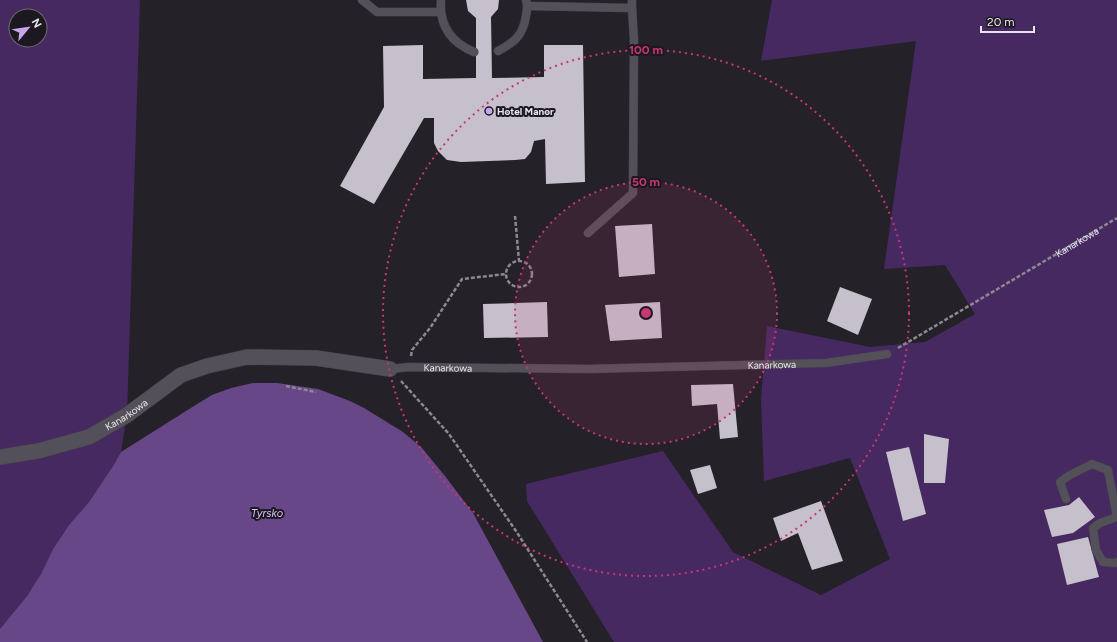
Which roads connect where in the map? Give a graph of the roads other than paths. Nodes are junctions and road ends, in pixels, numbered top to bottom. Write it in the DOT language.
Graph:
graph roads {
  1 [pos="362,0"];
  2 [pos="441,0"];
  3 [pos="527,3"];
  4 [pos="632,4"];
  5 [pos="440,12"];
  6 [pos="498,51"];
  7 [pos="474,52"];
  8 [pos="588,233"];
  9 [pos="887,354"];
  10 [pos="390,369"];
  11 [pos="0,457"];
  12 [pos="1066,499"];
  13 [pos="1117,517"];
  14 [pos="1117,562"];
  1 -- 5 [label="lane"];
  2 -- 5 [label="lane"];
  3 -- 4 [label="lane"];
  3 -- 6 [label="lane"];
  4 -- 8 [label="lane"];
  5 -- 7 [label="lane"];
  9 -- 10 [label="lane, Kanarkowa"];
  10 -- 11 [label="street, Kanarkowa"];
  12 -- 13 [label="lane"];
  13 -- 14 [label="lane"];
}
